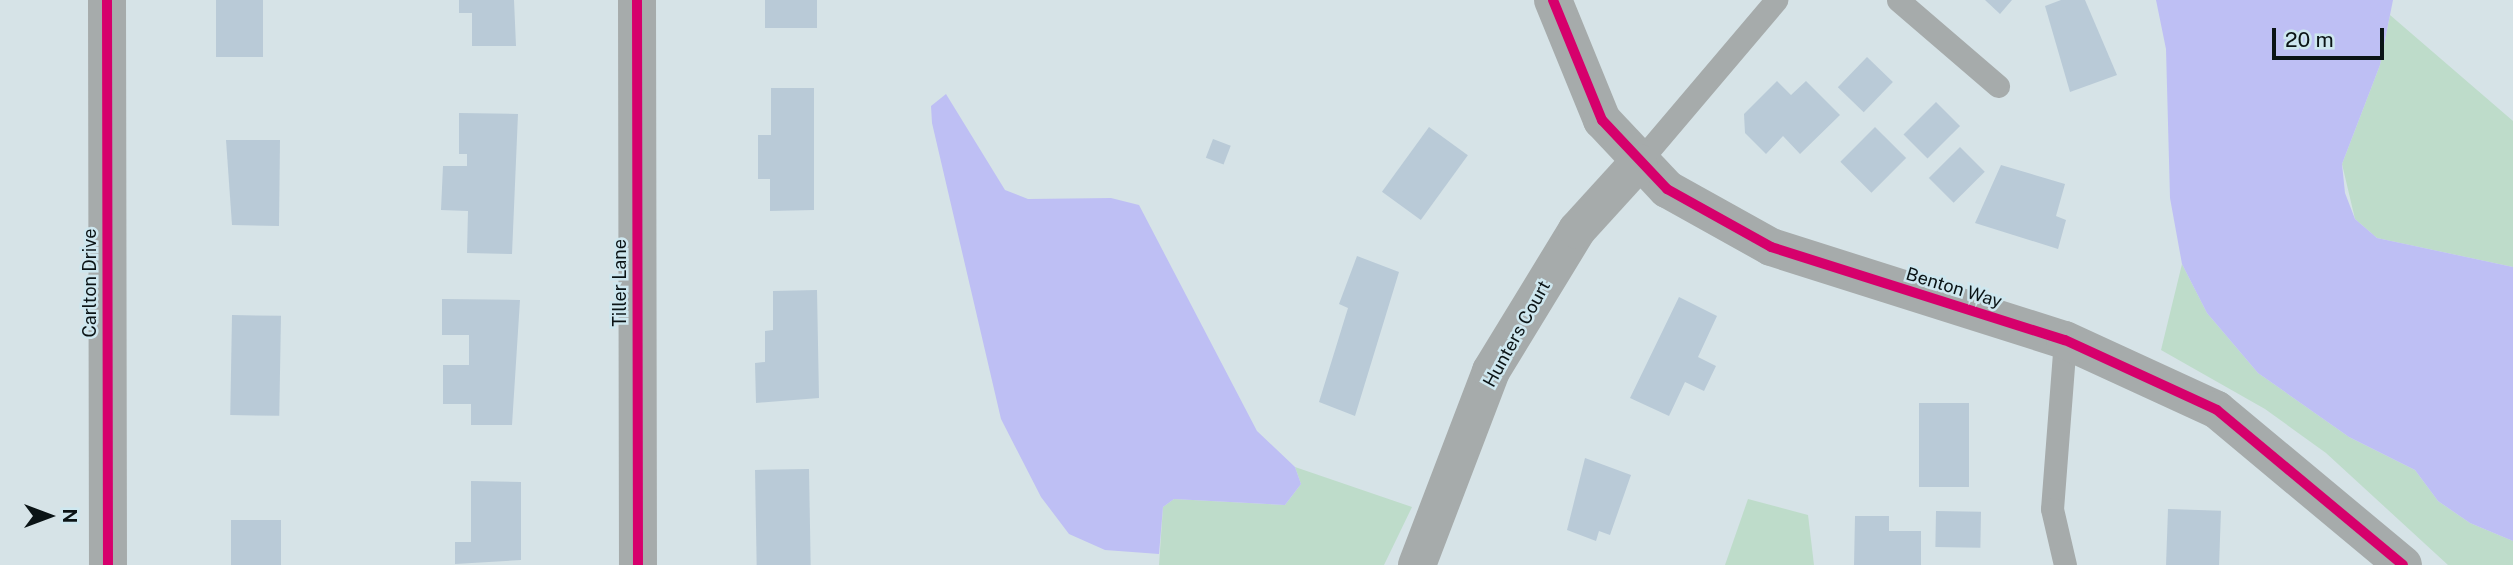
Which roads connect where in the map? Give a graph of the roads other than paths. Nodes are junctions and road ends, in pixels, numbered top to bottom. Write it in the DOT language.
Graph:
graph roads {
  1 [pos="107,0"];
  2 [pos="637,0"];
  3 [pos="1553,0"];
  4 [pos="1776,0"];
  5 [pos="1898,0"];
  6 [pos="1998,86"];
  7 [pos="1638,163"];
  8 [pos="2065,341"];
  9 [pos="108,565"];
  10 [pos="638,565"];
  11 [pos="1417,565"];
  12 [pos="2065,565"];
  13 [pos="2403,565"];
  1 -- 9 [label="street, Carlton Drive"];
  2 -- 10 [label="street, Tiller Lane"];
  3 -- 7 [label="street, Benton Way"];
  4 -- 7 [label="lane"];
  5 -- 6 [label="lane"];
  7 -- 8 [label="street, Benton Way"];
  7 -- 11 [label="street, Hunters Court"];
  8 -- 12 [label="lane"];
  8 -- 13 [label="street, Benton Way"];
}
